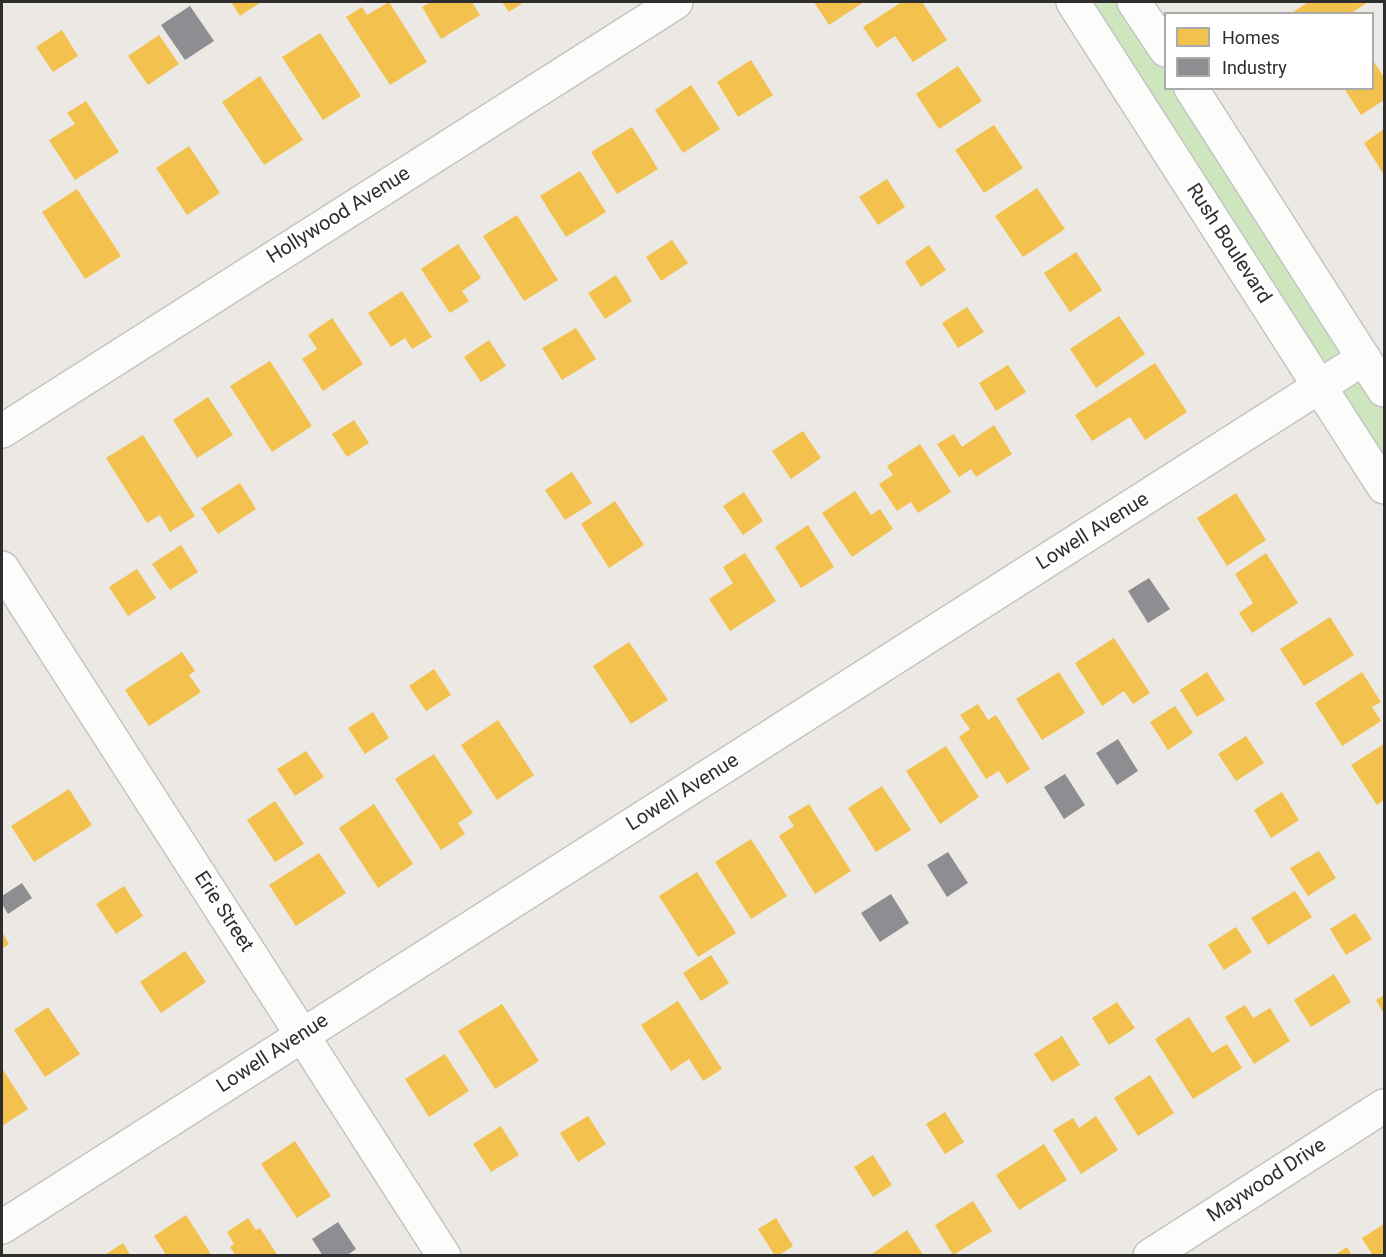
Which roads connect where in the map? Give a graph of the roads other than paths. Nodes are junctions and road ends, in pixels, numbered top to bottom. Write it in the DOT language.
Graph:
graph roads {
  1 [pos="676,2"];
  2 [pos="1072,2"];
  3 [pos="1134,2"];
  4 [pos="1164,47"];
  5 [pos="1192,90"];
  6 [pos="1364,358"];
  7 [pos="1320,387"];
  8 [pos="1384,390"];
  9 [pos="2,431"];
  10 [pos="1384,487"];
  11 [pos="2,568"];
  12 [pos="302,1035"];
  13 [pos="1384,1106"];
  14 [pos="2,1227"];
  15 [pos="444,1256"];
  16 [pos="1150,1256"];
  1 -- 9 [label="street, Hollywood Avenue"];
  2 -- 7 [label="street, Rush Boulevard"];
  3 -- 4 [label="street"];
  5 -- 6 [label="street"];
  6 -- 7 [label="street, Lowell Avenue"];
  6 -- 8 [label="street"];
  7 -- 10 [label="street, Rush Boulevard"];
  7 -- 12 [label="street, Lowell Avenue"];
  11 -- 12 [label="street, Erie Street"];
  12 -- 14 [label="street, Lowell Avenue"];
  12 -- 15 [label="street, Erie Street"];
  13 -- 16 [label="street, Maywood Drive"];
}
